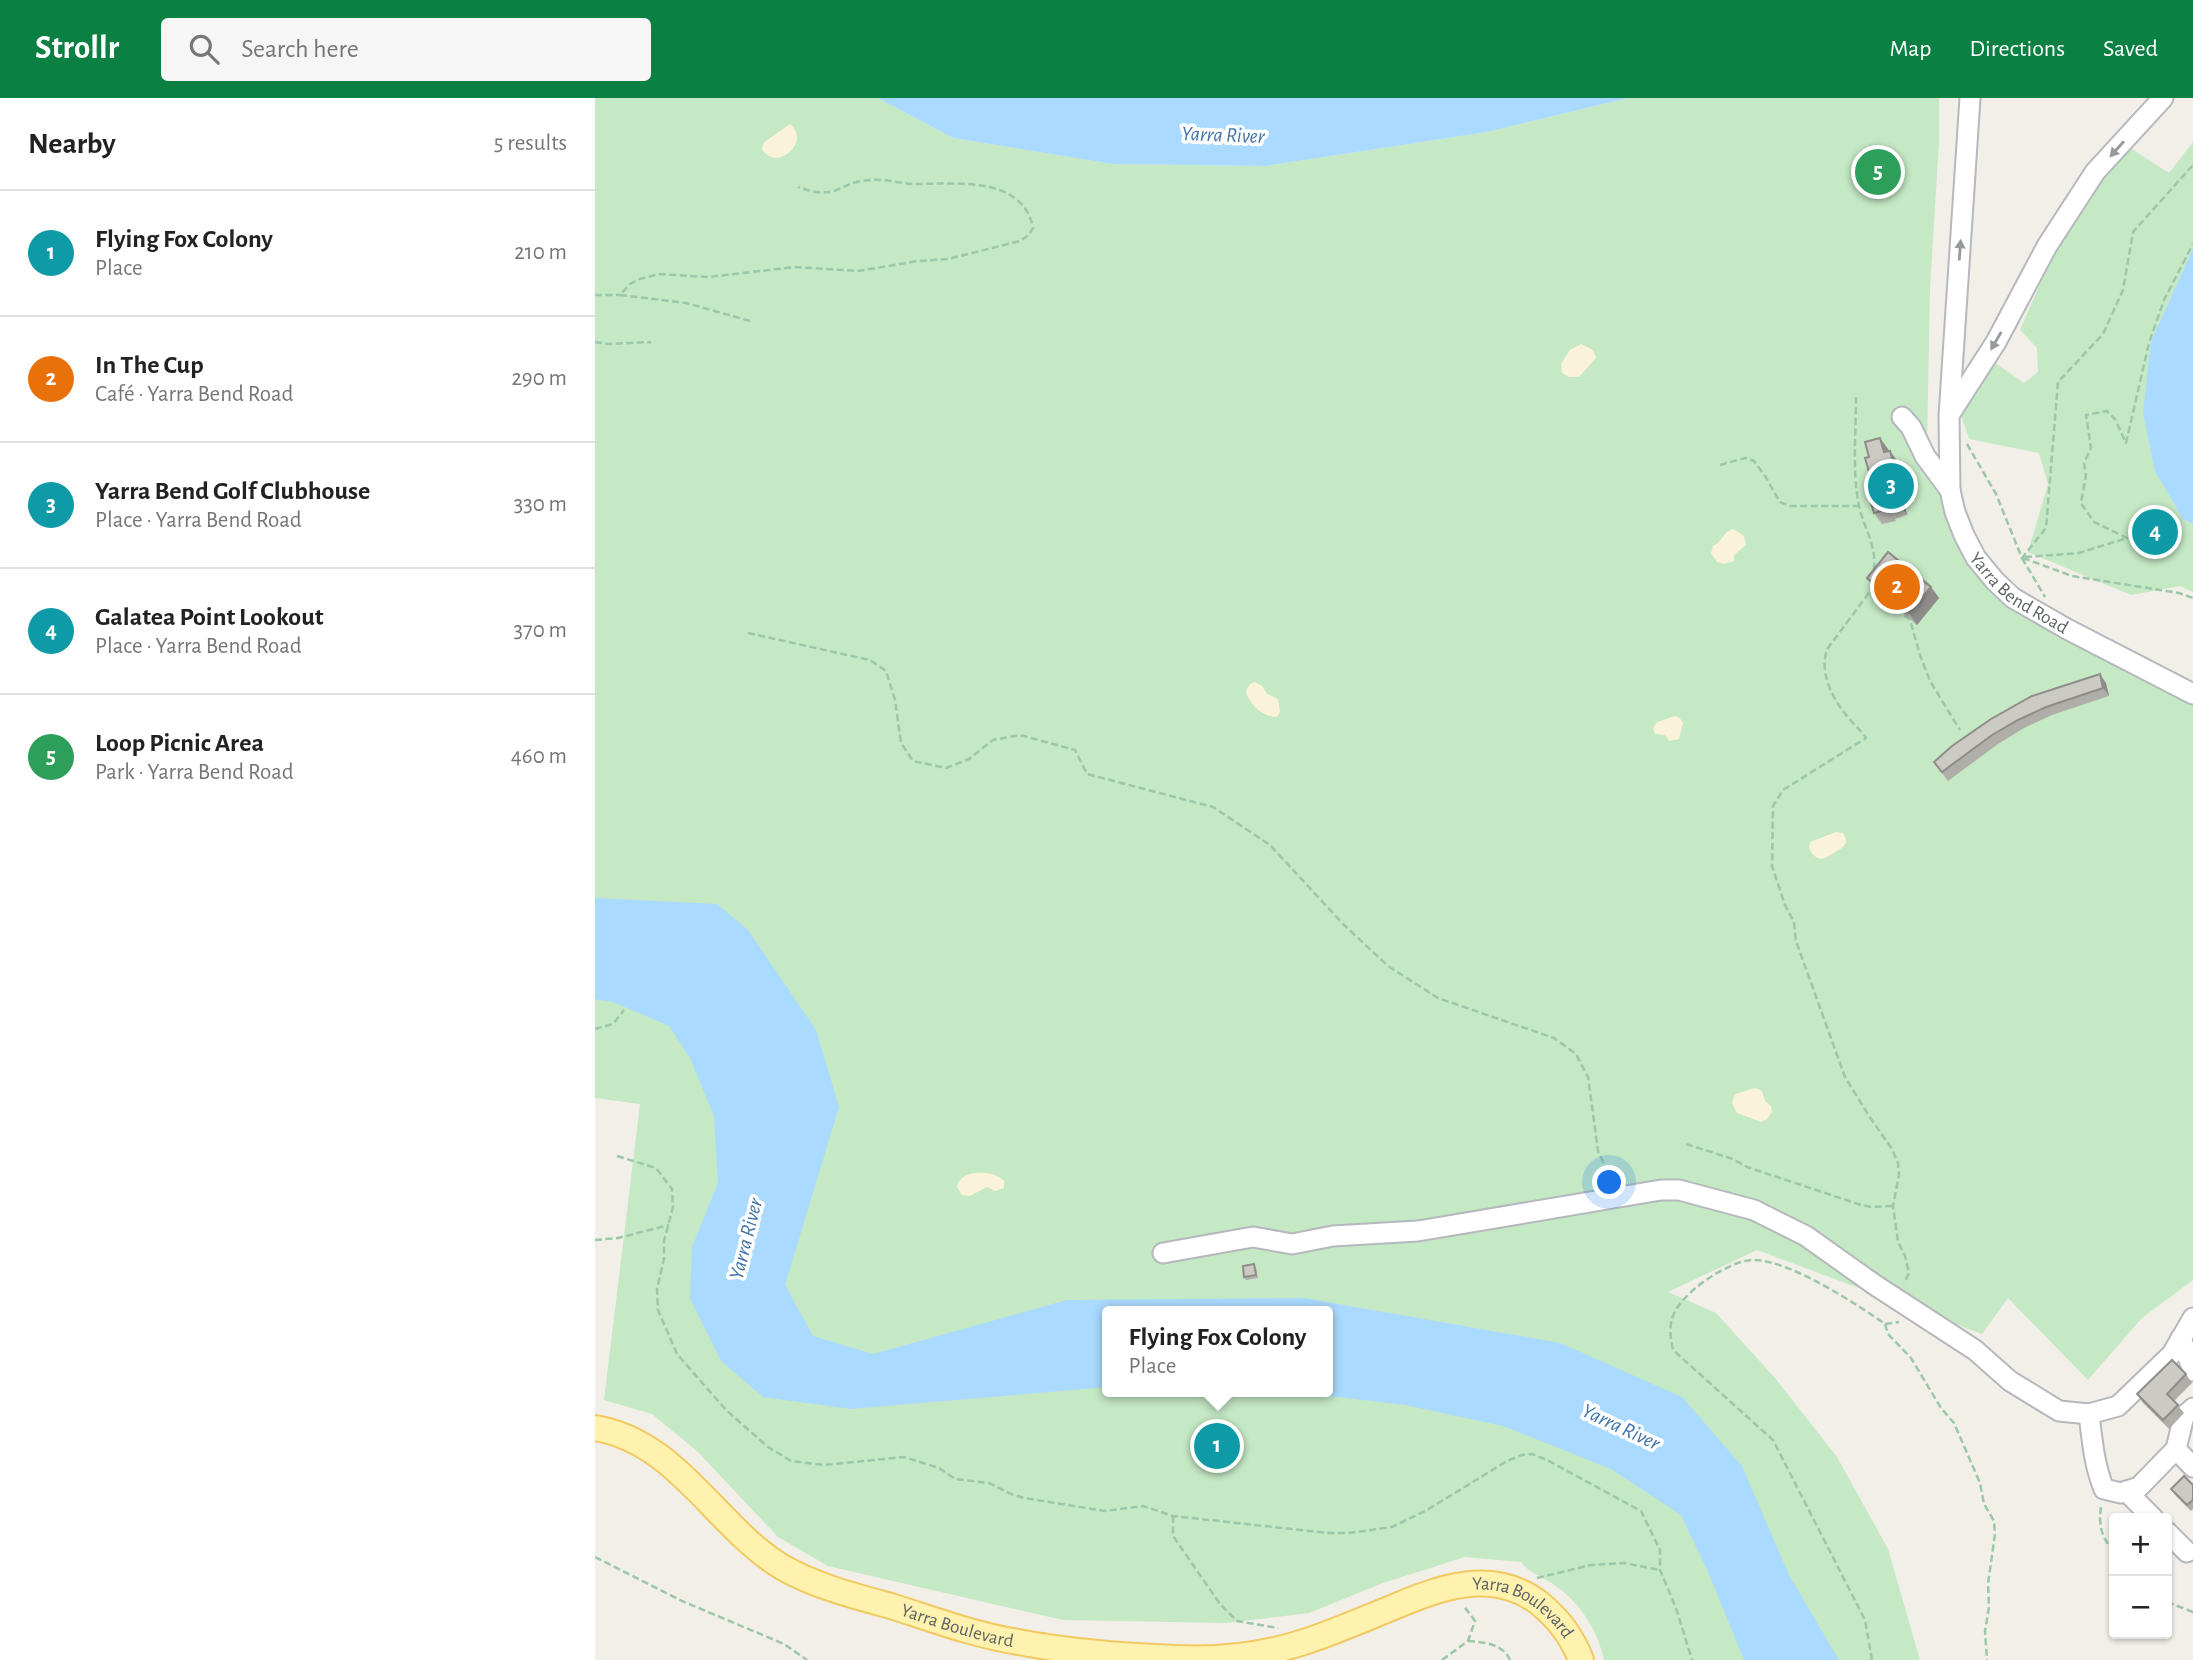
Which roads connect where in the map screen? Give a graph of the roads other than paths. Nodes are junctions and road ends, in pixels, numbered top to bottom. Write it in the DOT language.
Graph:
graph roads {
  1 [pos="1970,98"];
  2 [pos="2163,98"];
  3 [pos="1949,416"];
  4 [pos="1902,417"];
  5 [pos="1950,490"];
  6 [pos="2193,694"];
  7 [pos="1163,1253"];
  8 [pos="2193,1318"];
  9 [pos="2181,1338"];
  10 [pos="2193,1371"];
  11 [pos="2193,1408"];
  12 [pos="2089,1414"];
  13 [pos="595,1429"];
  14 [pos="2176,1449"];
  15 [pos="2193,1467"];
  16 [pos="2126,1491"];
  17 [pos="2148,1513"];
  18 [pos="2172,1537"];
  19 [pos="2187,1552"];
  20 [pos="1581,1660"];
  3 -- 1 [label="street, Yarra Bend Road, one-way"];
  2 -- 3 [label="street, one-way"];
  3 -- 5 [label="street, Yarra Bend Road"];
  4 -- 5 [label="street"];
  5 -- 6 [label="street, Yarra Bend Road"];
  7 -- 12 [label="street"];
  8 -- 9 [label="street"];
  9 -- 10 [label="street"];
  9 -- 12 [label="street"];
  11 -- 14 [label="street"];
  12 -- 16 [label="street"];
  13 -- 20 [label="main road, Yarra Boulevard"];
  14 -- 15 [label="street"];
  14 -- 16 [label="street"];
  16 -- 17 [label="street"];
  18 -- 19 [label="street"];
}
